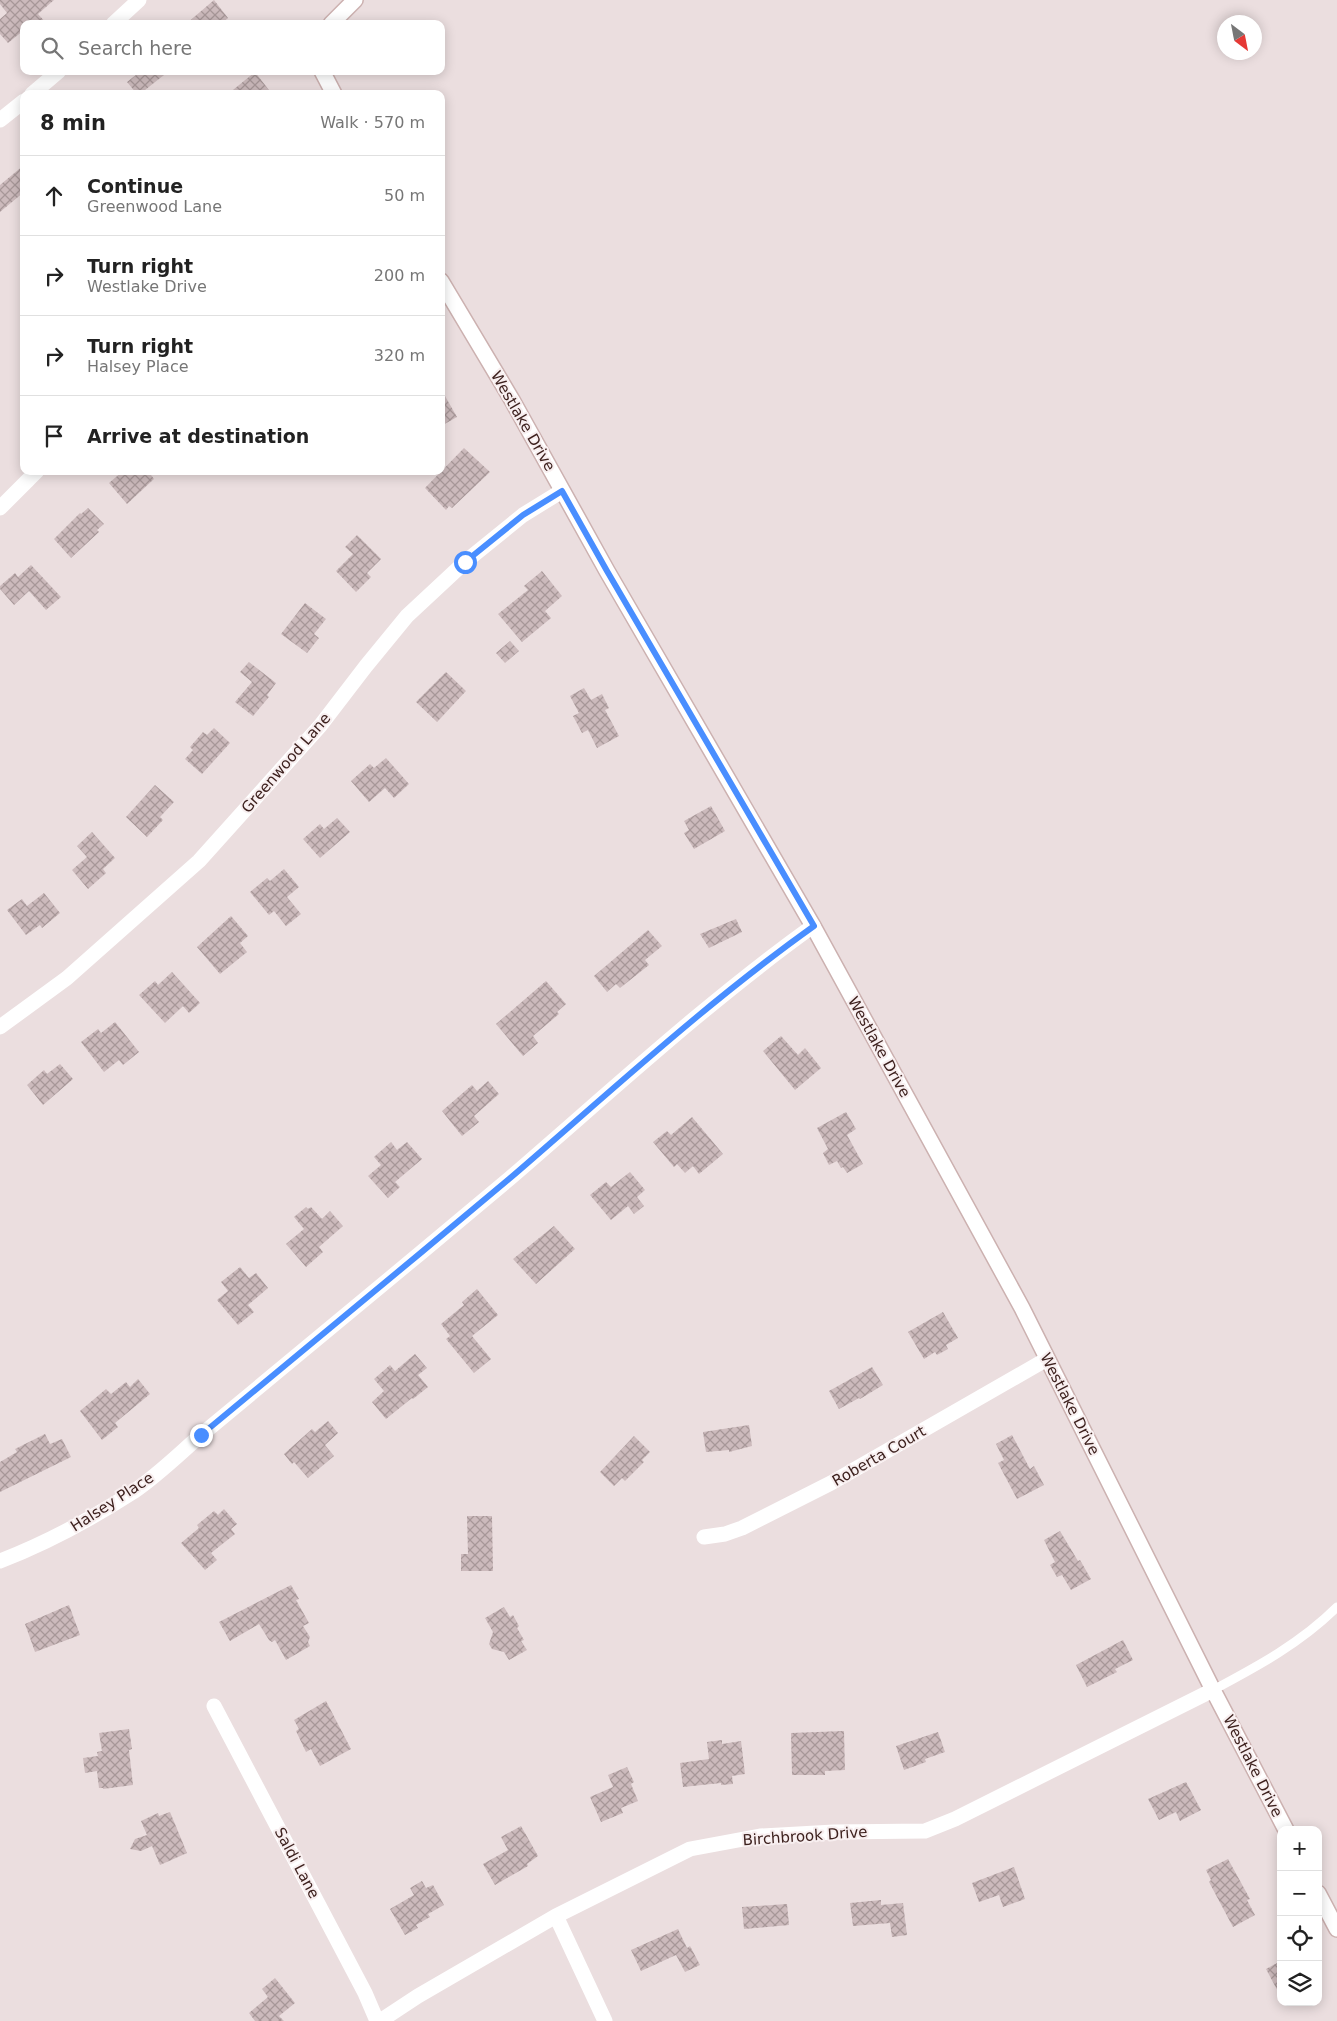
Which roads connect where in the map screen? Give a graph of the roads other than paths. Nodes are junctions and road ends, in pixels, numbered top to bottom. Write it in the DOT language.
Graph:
graph roads {
  1 [pos="139,0"];
  2 [pos="355,0"];
  3 [pos="117,20"];
  4 [pos="335,20"];
  5 [pos="54,75"];
  6 [pos="324,75"];
  7 [pos="37,90"];
  8 [pos="332,90"];
  9 [pos="20,103"];
  10 [pos="0,120"];
  11 [pos="445,288"];
  12 [pos="33,475"];
  13 [pos="562,491"];
  14 [pos="0,508"];
  15 [pos="814,926"];
  16 [pos="0,1027"];
  17 [pos="1047,1360"];
  18 [pos="704,1537"];
  19 [pos="0,1561"];
  20 [pos="1337,1607"];
  21 [pos="1213,1690"];
  22 [pos="214,1706"];
  23 [pos="1284,1826"];
  24 [pos="1322,1900"];
  25 [pos="556,1916"];
  26 [pos="1337,1928"];
  27 [pos="379,2021"];
  28 [pos="605,2021"];
  1 -- 3 [label="street"];
  2 -- 4 [label="street"];
  5 -- 7 [label="street"];
  6 -- 8 [label="street"];
  9 -- 10 [label="street"];
  11 -- 13 [label="street, Westlake Drive"];
  12 -- 14 [label="street"];
  13 -- 15 [label="street, Westlake Drive"];
  13 -- 16 [label="street, Greenwood Lane"];
  15 -- 17 [label="street, Westlake Drive"];
  15 -- 19 [label="street, Halsey Place"];
  17 -- 18 [label="street, Roberta Court"];
  17 -- 21 [label="street, Westlake Drive"];
  20 -- 21 [label="lane"];
  21 -- 23 [label="street, Westlake Drive"];
  21 -- 25 [label="street, Birchbrook Drive"];
  22 -- 27 [label="street, Saldi Lane"];
  24 -- 26 [label="street"];
  25 -- 27 [label="street, Birchbrook Drive"];
  25 -- 28 [label="street"];
}
